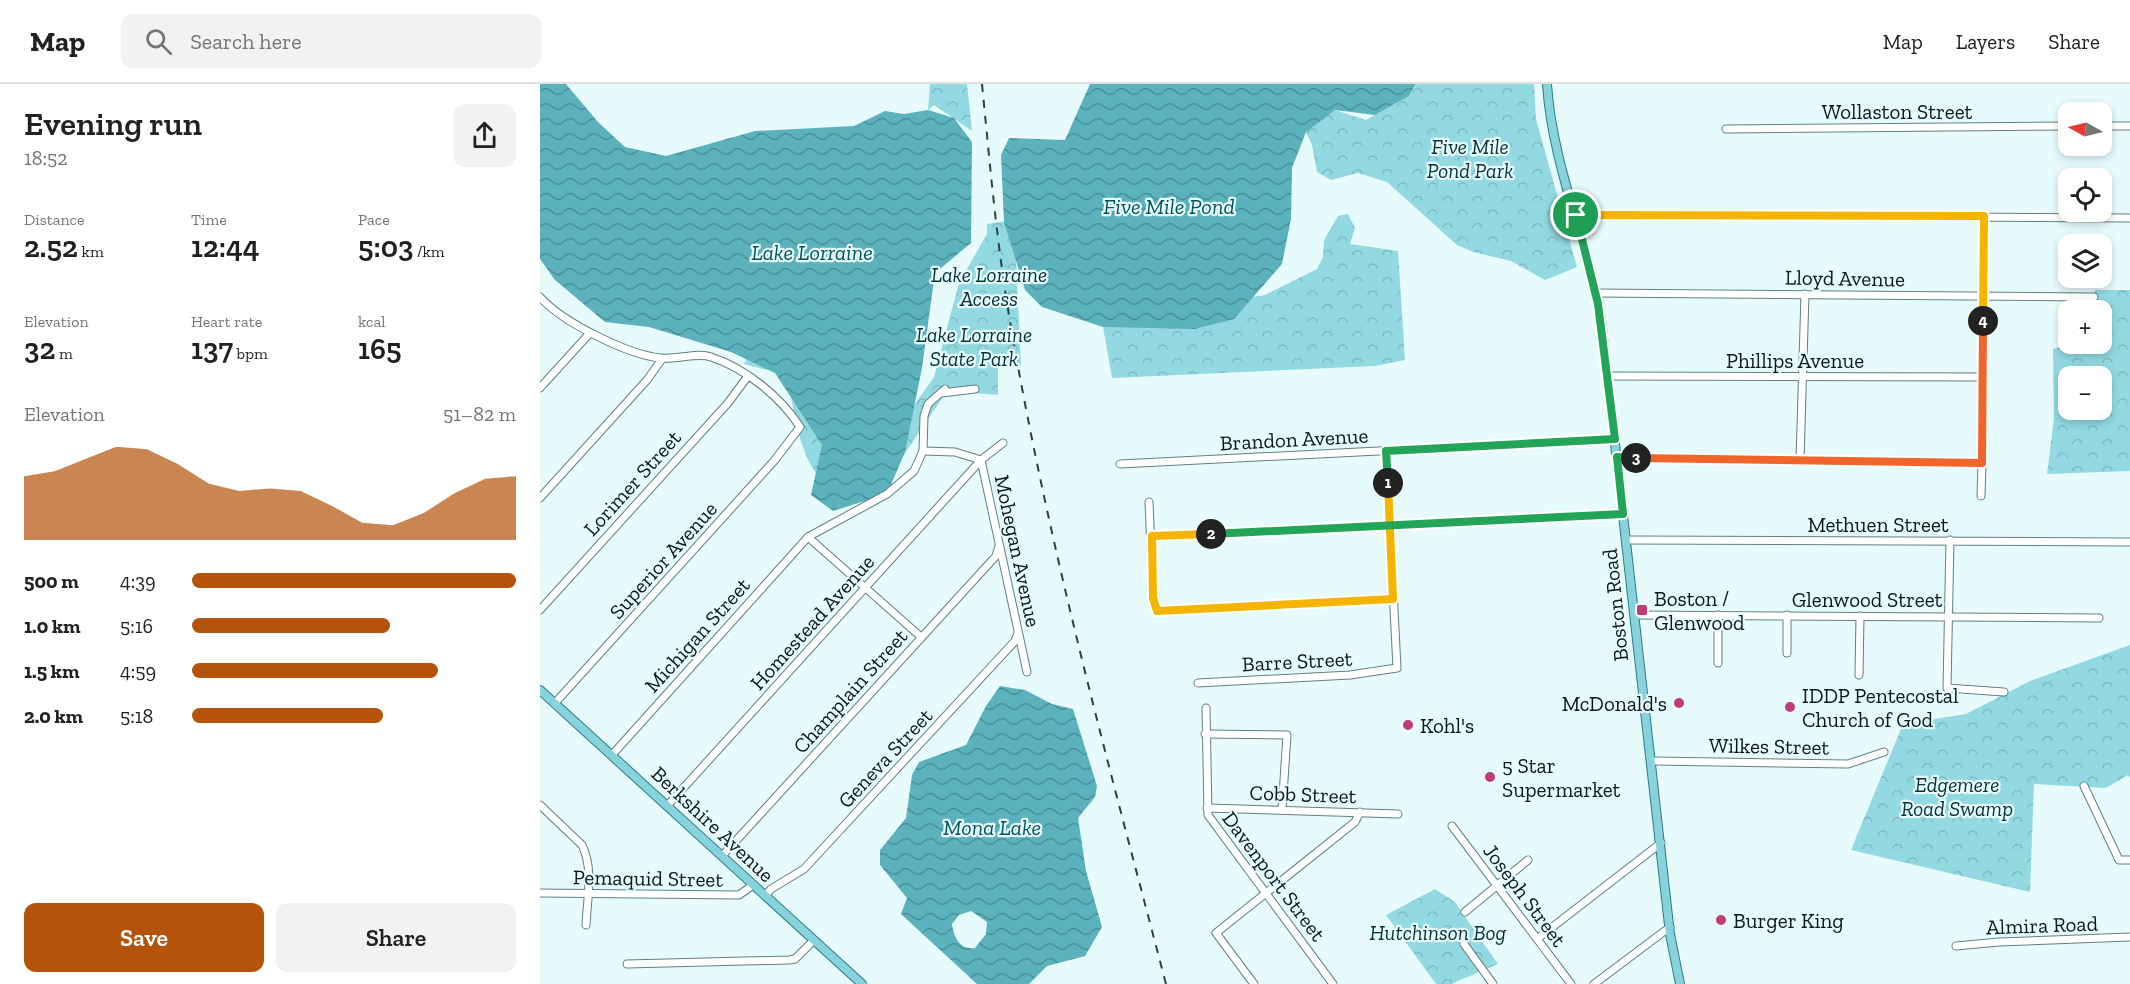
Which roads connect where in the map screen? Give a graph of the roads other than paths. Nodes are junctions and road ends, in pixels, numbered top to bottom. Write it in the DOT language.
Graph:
graph roads {
  1 [pos="1547,84"];
  2 [pos="2058,126"];
  3 [pos="2112,126"];
  4 [pos="2130,126"];
  5 [pos="1726,129"];
  6 [pos="1576,215"];
  7 [pos="1984,216"];
  8 [pos="2130,218"];
  9 [pos="1596,293"];
  10 [pos="1805,294"];
  11 [pos="540,297"];
  12 [pos="1983,297"];
  13 [pos="2094,297"];
  14 [pos="590,333"];
  15 [pos="662,358"];
  16 [pos="748,376"];
  17 [pos="1607,376"];
  18 [pos="1801,376"];
  19 [pos="1983,377"];
  20 [pos="540,388"];
  21 [pos="975,389"];
  22 [pos="1615,439"];
  23 [pos="1003,443"];
  24 [pos="923,451"];
  25 [pos="1386,451"];
  26 [pos="1617,457"];
  27 [pos="981,460"];
  28 [pos="1800,460"];
  29 [pos="1982,463"];
  30 [pos="1120,464"];
  31 [pos="1981,496"];
  32 [pos="540,498"];
  33 [pos="1149,502"];
  34 [pos="1623,514"];
  35 [pos="1390,525"];
  36 [pos="1152,536"];
  37 [pos="808,537"];
  38 [pos="1626,540"];
  39 [pos="1950,540"];
  40 [pos="2130,542"];
  41 [pos="999,546"];
  42 [pos="865,587"];
  43 [pos="1393,599"];
  44 [pos="540,610"];
  45 [pos="1635,615"];
  46 [pos="1718,615"];
  47 [pos="1788,615"];
  48 [pos="1948,615"];
  49 [pos="1860,616"];
  50 [pos="2099,618"];
  51 [pos="1018,633"];
  52 [pos="921,637"];
  53 [pos="1787,653"];
  54 [pos="1718,663"];
  55 [pos="1027,672"];
  56 [pos="1859,675"];
  57 [pos="1198,683"];
  58 [pos="540,690"];
  59 [pos="2004,692"];
  60 [pos="555,703"];
  61 [pos="1206,708"];
  62 [pos="1205,734"];
  63 [pos="1884,752"];
  64 [pos="612,755"];
  65 [pos="1652,761"];
  66 [pos="2084,786"];
  67 [pos="540,805"];
  68 [pos="667,806"];
  69 [pos="1207,808"];
  70 [pos="1282,810"];
  71 [pos="1360,812"];
  72 [pos="1398,814"];
  73 [pos="1452,826"];
  74 [pos="1661,843"];
  75 [pos="722,856"];
  76 [pos="1528,860"];
  77 [pos="2130,860"];
  78 [pos="753,885"];
  79 [pos="1498,887"];
  80 [pos="540,893"];
  81 [pos="1265,893"];
  82 [pos="588,894"];
  83 [pos="765,896"];
  84 [pos="1465,912"];
  85 [pos="586,925"];
  86 [pos="1670,927"];
  87 [pos="2130,937"];
  88 [pos="1537,939"];
  89 [pos="814,940"];
  90 [pos="1464,944"];
  91 [pos="1956,946"];
  92 [pos="627,964"];
  93 [pos="862,984"];
  94 [pos="1254,984"];
  95 [pos="1334,984"];
  96 [pos="1493,984"];
  97 [pos="1571,984"];
  98 [pos="1594,984"];
  99 [pos="1680,984"];
  1 -- 6 [label="main road, Boston Road"];
  2 -- 5 [label="street, Wollaston Street"];
  3 -- 4 [label="street"];
  6 -- 7 [label="street"];
  6 -- 9 [label="main road, Boston Road"];
  7 -- 8 [label="street"];
  7 -- 12 [label="street"];
  9 -- 10 [label="street, Lloyd Avenue"];
  9 -- 17 [label="main road, Boston Road"];
  10 -- 12 [label="street, Lloyd Avenue"];
  10 -- 18 [label="street"];
  11 -- 14 [label="street"];
  12 -- 13 [label="street, Lloyd Avenue"];
  12 -- 19 [label="street"];
  14 -- 15 [label="street"];
  14 -- 20 [label="street"];
  15 -- 16 [label="street"];
  15 -- 32 [label="street"];
  16 -- 44 [label="street, Lorimer Street"];
  16 -- 60 [label="street, Superior Avenue"];
  17 -- 18 [label="street, Phillips Avenue"];
  17 -- 22 [label="main road, Boston Road"];
  18 -- 19 [label="street, Phillips Avenue"];
  18 -- 28 [label="street"];
  19 -- 29 [label="street"];
  21 -- 24 [label="street"];
  22 -- 25 [label="street, Brandon Avenue"];
  22 -- 26 [label="main road, Boston Road"];
  23 -- 27 [label="street, Homestead Avenue"];
  24 -- 27 [label="street, Mohegan Avenue"];
  24 -- 37 [label="street, Michigan Street"];
  25 -- 30 [label="street, Brandon Avenue"];
  25 -- 35 [label="street"];
  26 -- 28 [label="street"];
  26 -- 34 [label="main road, Boston Road"];
  27 -- 41 [label="street, Mohegan Avenue"];
  27 -- 42 [label="street, Homestead Avenue"];
  28 -- 29 [label="street"];
  29 -- 31 [label="street"];
  33 -- 36 [label="street"];
  34 -- 35 [label="street"];
  34 -- 38 [label="main road, Boston Road"];
  35 -- 36 [label="street"];
  35 -- 43 [label="street"];
  36 -- 43 [label="street"];
  37 -- 42 [label="street"];
  37 -- 64 [label="street, Michigan Street"];
  38 -- 39 [label="street, Methuen Street"];
  38 -- 45 [label="main road, Boston Road"];
  39 -- 40 [label="street, Methuen Street"];
  39 -- 48 [label="street"];
  41 -- 51 [label="street, Mohegan Avenue"];
  41 -- 52 [label="street, Champlain Street"];
  42 -- 52 [label="street"];
  42 -- 68 [label="street, Homestead Avenue"];
  43 -- 57 [label="street, Barre Street"];
  45 -- 46 [label="street, Glenwood Street"];
  45 -- 65 [label="main road, Boston Road"];
  46 -- 47 [label="street, Glenwood Street"];
  46 -- 54 [label="street"];
  47 -- 49 [label="street, Glenwood Street"];
  47 -- 53 [label="street"];
  48 -- 49 [label="street, Glenwood Street"];
  48 -- 50 [label="street, Glenwood Street"];
  48 -- 59 [label="street"];
  49 -- 56 [label="street"];
  51 -- 55 [label="street, Mohegan Avenue"];
  51 -- 83 [label="street, Geneva Street"];
  52 -- 75 [label="street, Champlain Street"];
  58 -- 60 [label="main road, Berkshire Avenue"];
  60 -- 64 [label="main road, Berkshire Avenue"];
  61 -- 62 [label="street, Davenport Street"];
  62 -- 69 [label="street, Davenport Street"];
  62 -- 70 [label="street"];
  63 -- 65 [label="street, Wilkes Street"];
  64 -- 68 [label="main road, Berkshire Avenue"];
  65 -- 74 [label="main road, Boston Road"];
  66 -- 77 [label="street"];
  67 -- 82 [label="street"];
  68 -- 75 [label="main road, Berkshire Avenue"];
  69 -- 70 [label="street, Cobb Street"];
  69 -- 81 [label="street, Davenport Street"];
  70 -- 71 [label="street, Cobb Street"];
  71 -- 72 [label="street, Cobb Street"];
  71 -- 81 [label="street"];
  73 -- 79 [label="street, Joseph Street"];
  74 -- 86 [label="main road, Boston Road"];
  74 -- 88 [label="street"];
  75 -- 78 [label="main road, Berkshire Avenue"];
  76 -- 79 [label="street"];
  78 -- 82 [label="street, Pemaquid Street"];
  78 -- 83 [label="main road, Berkshire Avenue"];
  79 -- 84 [label="street"];
  79 -- 88 [label="street, Joseph Street"];
  80 -- 82 [label="street, Pemaquid Street"];
  81 -- 94 [label="street"];
  81 -- 95 [label="street, Davenport Street"];
  82 -- 85 [label="street"];
  83 -- 89 [label="main road, Berkshire Avenue"];
  86 -- 98 [label="street"];
  86 -- 99 [label="main road, Boston Road"];
  87 -- 91 [label="street, Almira Road"];
  88 -- 97 [label="street, Joseph Street"];
  89 -- 92 [label="street"];
  89 -- 93 [label="main road, Berkshire Avenue"];
  90 -- 96 [label="street"];
}
